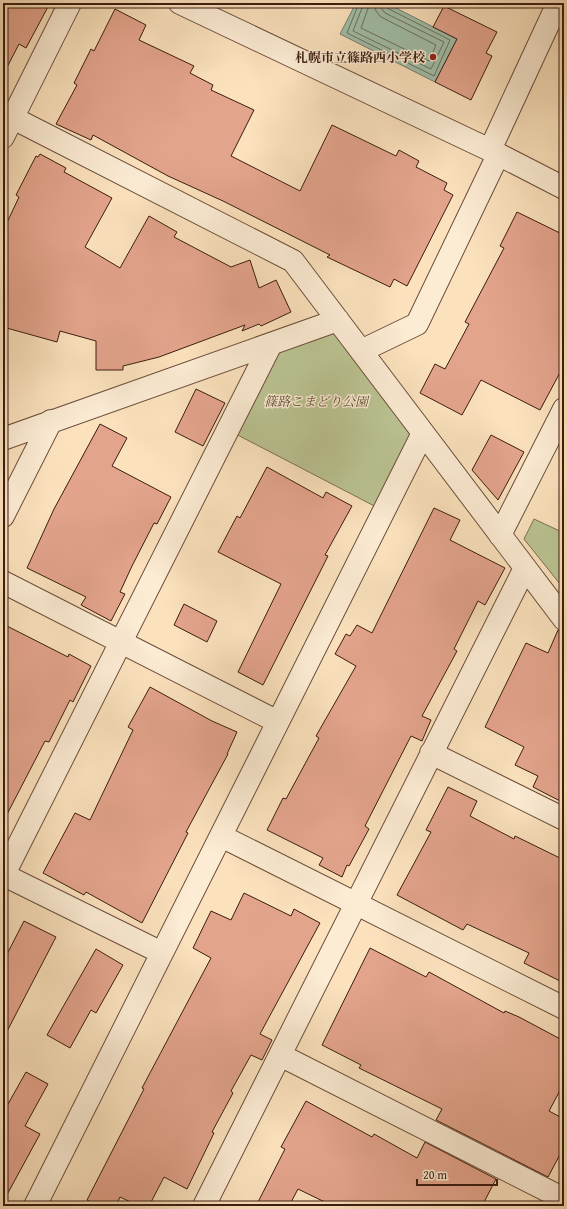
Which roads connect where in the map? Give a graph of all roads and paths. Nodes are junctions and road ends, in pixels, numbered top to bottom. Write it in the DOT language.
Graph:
graph roads {
  1 [pos="70,3"];
  2 [pos="180,3"];
  3 [pos="558,3"];
  4 [pos="13,118"];
  5 [pos="3,137"];
  6 [pos="494,152"];
  7 [pos="564,188"];
  8 [pos="338,320"];
  9 [pos="272,344"];
  10 [pos="361,351"];
  11 [pos="564,409"];
  12 [pos="51,422"];
  13 [pos="423,433"];
  14 [pos="3,439"];
  15 [pos="3,516"];
  16 [pos="500,535"];
  17 [pos="525,568"];
  18 [pos="3,582"];
  19 [pos="564,619"];
  20 [pos="121,642"];
  21 [pos="278,722"];
  22 [pos="431,753"];
  23 [pos="564,819"];
  24 [pos="221,836"];
  25 [pos="3,875"];
  26 [pos="355,903"];
  27 [pos="162,953"];
  28 [pos="564,1008"];
  29 [pos="280,1055"];
  30 [pos="564,1199"];
  31 [pos="35,1206"];
  32 [pos="204,1206"];
  1 -- 4 [label="street"];
  2 -- 6 [label="street"];
  3 -- 6 [label="street"];
  4 -- 5 [label="street"];
  4 -- 8 [label="street"];
  6 -- 7 [label="street"];
  6 -- 10 [label="street"];
  8 -- 9 [label="street"];
  8 -- 10 [label="street"];
  9 -- 12 [label="street"];
  9 -- 20 [label="street"];
  10 -- 13 [label="street"];
  11 -- 16 [label="street"];
  12 -- 14 [label="street"];
  12 -- 15 [label="street"];
  13 -- 16 [label="street"];
  13 -- 21 [label="street"];
  16 -- 17 [label="street"];
  17 -- 19 [label="street"];
  17 -- 22 [label="street"];
  18 -- 20 [label="street"];
  20 -- 21 [label="street"];
  20 -- 25 [label="street"];
  21 -- 24 [label="street"];
  22 -- 23 [label="street"];
  22 -- 26 [label="street"];
  24 -- 26 [label="street"];
  24 -- 27 [label="street"];
  25 -- 27 [label="street"];
  26 -- 28 [label="street"];
  26 -- 29 [label="street"];
  27 -- 31 [label="street"];
  29 -- 30 [label="street"];
  29 -- 32 [label="street"];
}
